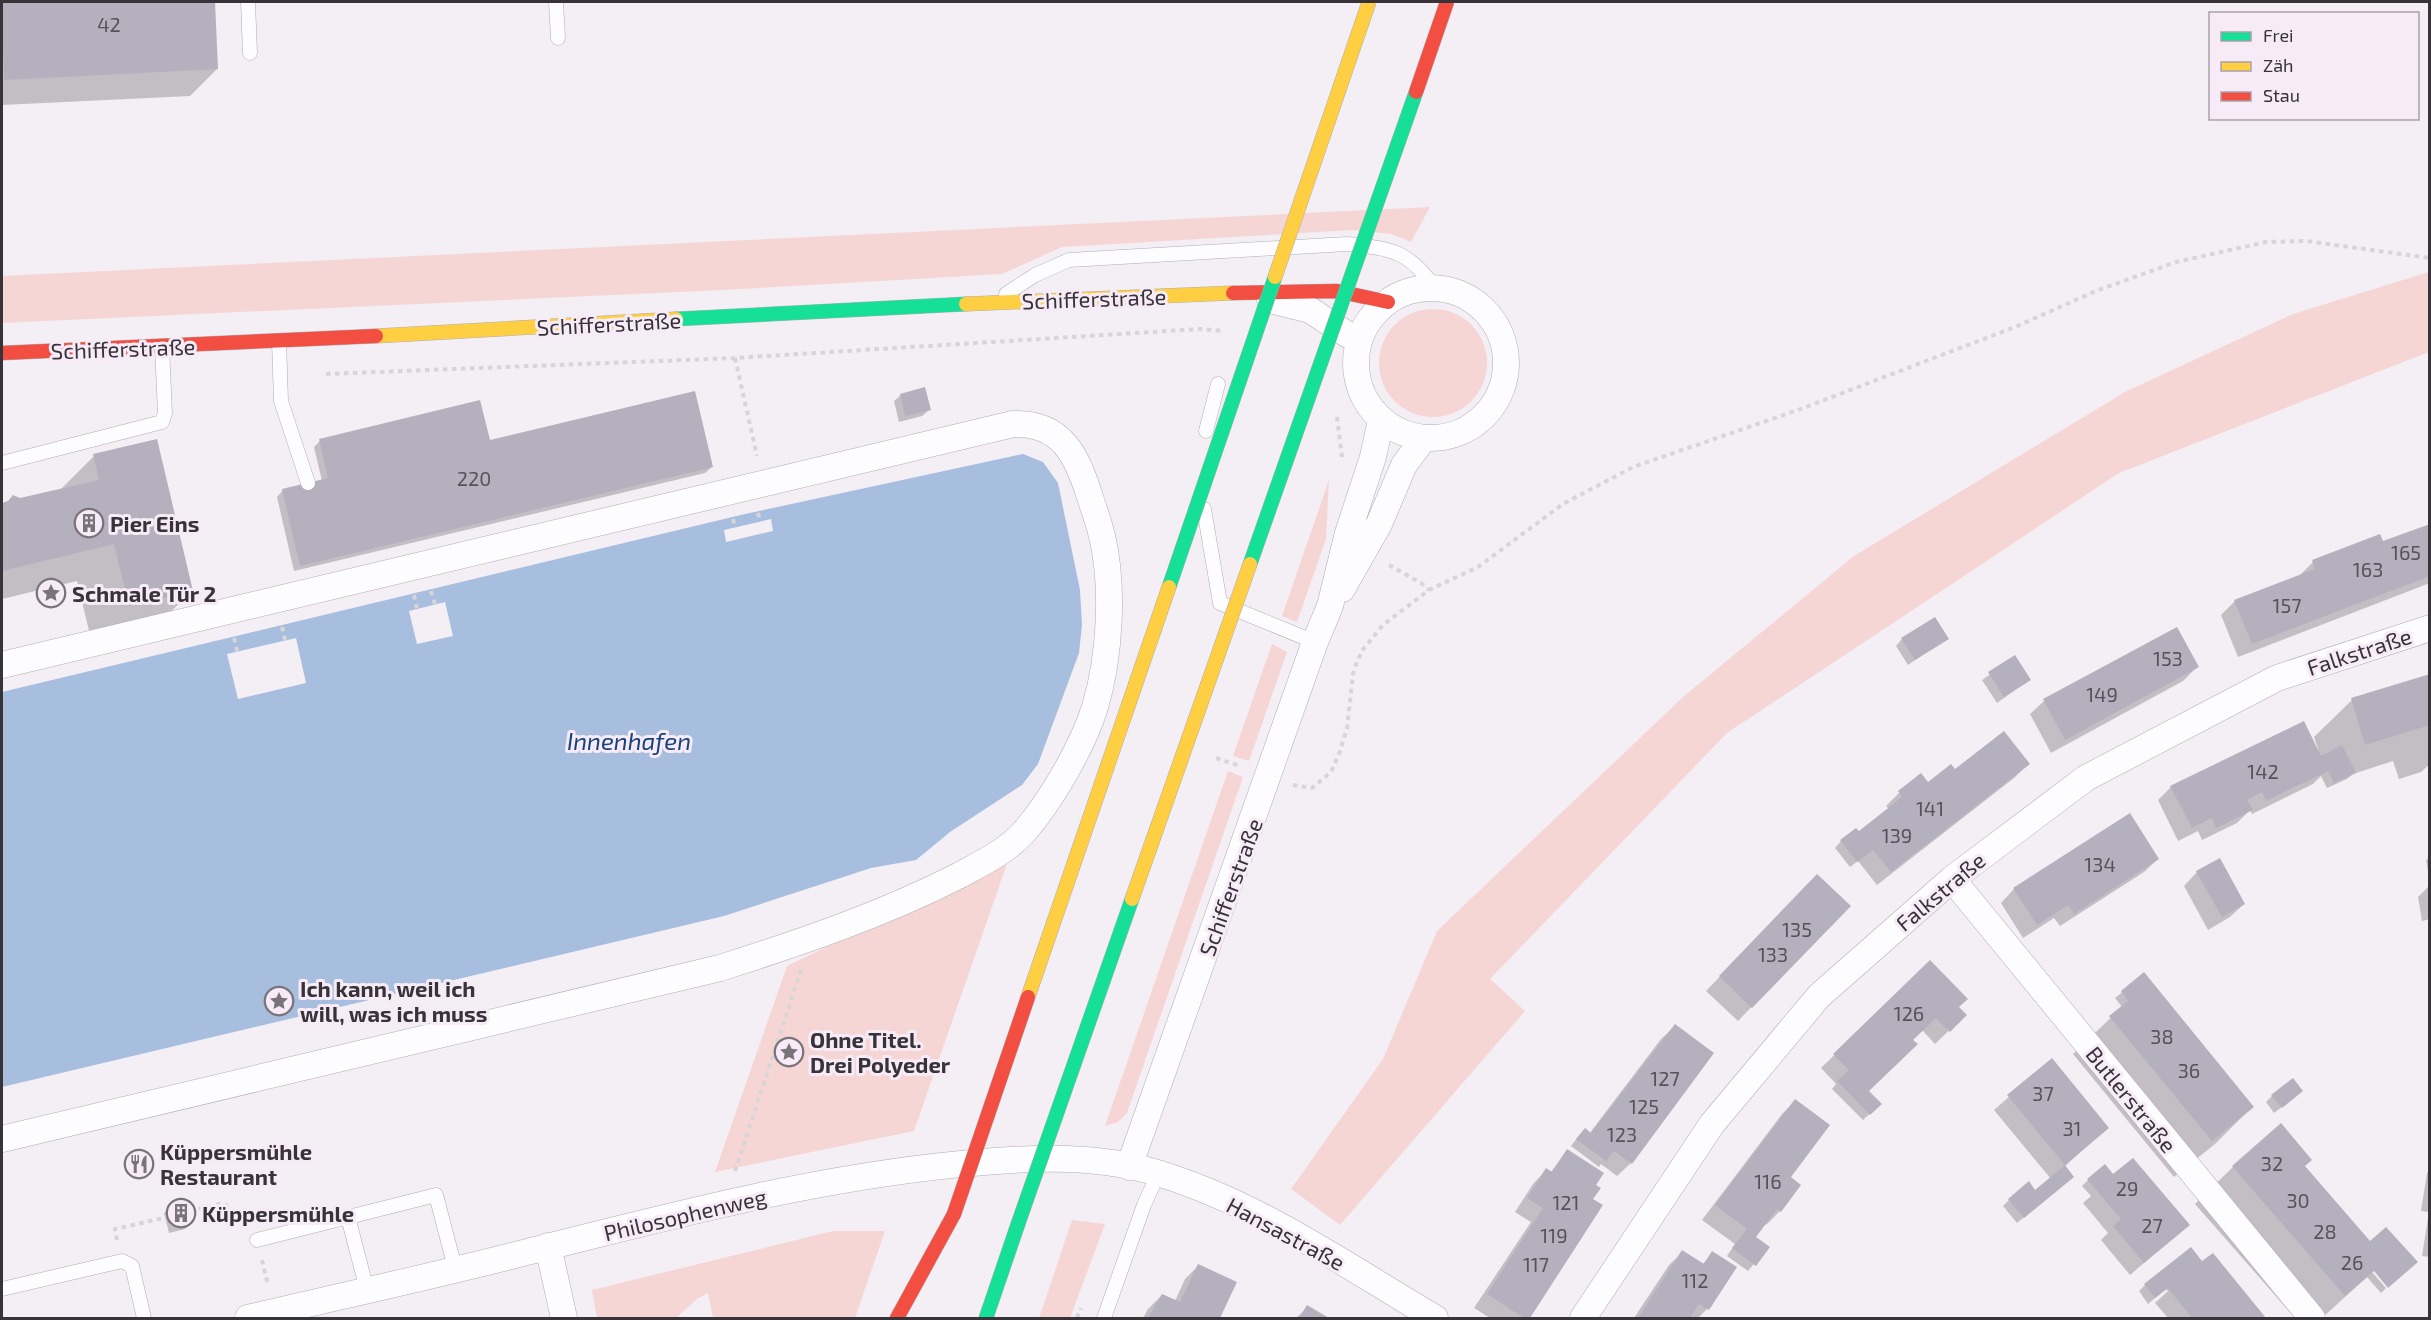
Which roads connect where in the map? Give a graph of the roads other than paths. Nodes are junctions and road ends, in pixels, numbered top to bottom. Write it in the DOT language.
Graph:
graph roads {
  1 [pos="248,2"];
  2 [pos="556,2"];
  3 [pos="1370,2"];
  4 [pos="1447,2"];
  5 [pos="558,38"];
  6 [pos="250,53"];
  7 [pos="1435,288"];
  8 [pos="1216,293"];
  9 [pos="993,302"];
  10 [pos="1388,302"];
  11 [pos="279,341"];
  12 [pos="1359,342"];
  13 [pos="162,347"];
  14 [pos="2,353"];
  15 [pos="1218,384"];
  16 [pos="1381,420"];
  17 [pos="1424,438"];
  18 [pos="2,463"];
  19 [pos="308,483"];
  20 [pos="1330,606"];
  21 [pos="2430,628"];
  22 [pos="1315,642"];
  23 [pos="2,665"];
  24 [pos="1952,879"];
  25 [pos="2,1139"];
  26 [pos="1129,1167"];
  27 [pos="1158,1174"];
  28 [pos="954,1214"];
  29 [pos="348,1217"];
  30 [pos="257,1240"];
  31 [pos="548,1246"];
  32 [pos="455,1268"];
  33 [pos="2,1289"];
  34 [pos="367,1290"];
  35 [pos="924,1298"];
  36 [pos="144,1318"];
  37 [pos="248,1318"];
  38 [pos="564,1318"];
  39 [pos="897,1318"];
  40 [pos="986,1318"];
  41 [pos="1104,1318"];
  42 [pos="1435,1318"];
  43 [pos="1583,1318"];
  44 [pos="2312,1318"];
  1 -- 6 [label="lane"];
  2 -- 5 [label="lane"];
  3 -- 28 [label="main road, bridge"];
  4 -- 40 [label="main road, bridge"];
  7 -- 9 [label="lane"];
  7 -- 10 [label="street"];
  7 -- 17 [label="street"];
  8 -- 9 [label="main road, Schifferstraße"];
  8 -- 10 [label="main road, Schifferstraße"];
  8 -- 12 [label="street, Schifferstraße"];
  9 -- 11 [label="main road, Schifferstraße"];
  10 -- 12 [label="street"];
  11 -- 13 [label="main road, Schifferstraße"];
  11 -- 19 [label="lane"];
  12 -- 16 [label="street"];
  13 -- 14 [label="main road, Schifferstraße"];
  13 -- 18 [label="lane"];
  15 -- 22 [label="lane"];
  16 -- 17 [label="street"];
  16 -- 20 [label="street, Schifferstraße"];
  17 -- 20 [label="street, Schifferstraße"];
  20 -- 22 [label="street, Schifferstraße"];
  21 -- 24 [label="street, Falkstraße"];
  22 -- 26 [label="street, Schifferstraße"];
  23 -- 25 [label="street"];
  24 -- 43 [label="street, Falkstraße"];
  24 -- 44 [label="street, Butlerstraße"];
  26 -- 27 [label="street, Hansastraße"];
  26 -- 31 [label="street, Philosophenweg"];
  27 -- 41 [label="lane"];
  27 -- 42 [label="street, Hansastraße"];
  28 -- 35 [label="main road"];
  28 -- 39 [label="main road"];
  29 -- 30 [label="lane"];
  29 -- 32 [label="lane"];
  29 -- 34 [label="lane"];
  31 -- 32 [label="street, Philosophenweg"];
  31 -- 38 [label="street"];
  32 -- 34 [label="street, Philosophenweg"];
  33 -- 36 [label="lane"];
  34 -- 37 [label="street, Philosophenweg"];
}
